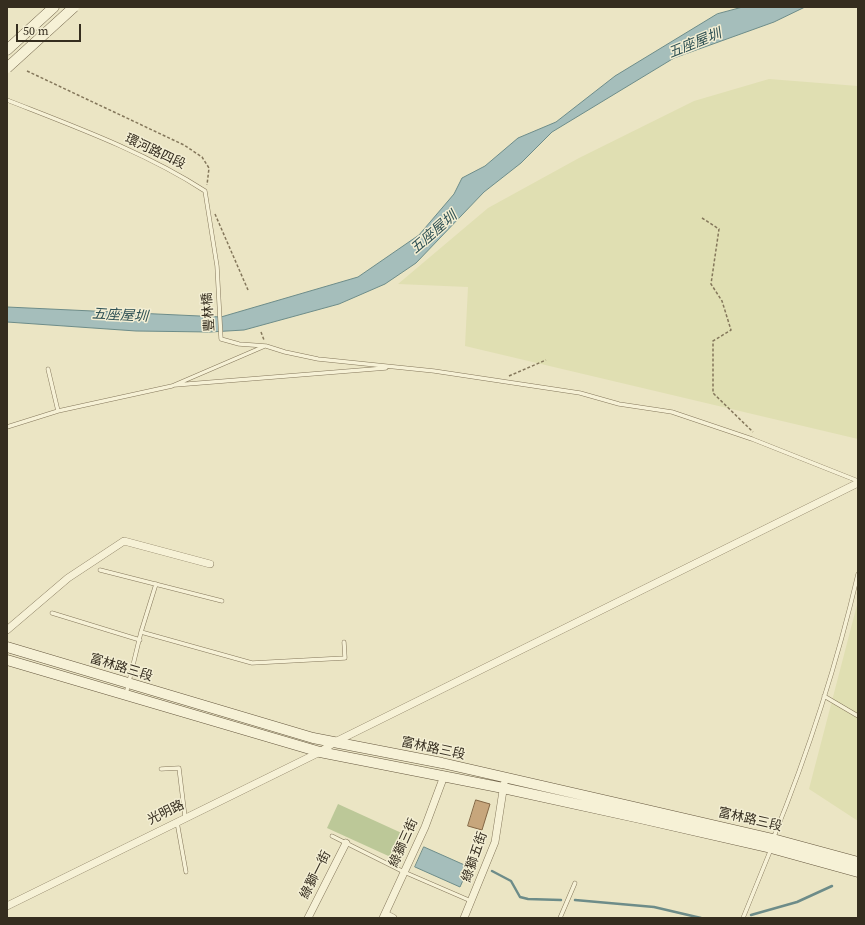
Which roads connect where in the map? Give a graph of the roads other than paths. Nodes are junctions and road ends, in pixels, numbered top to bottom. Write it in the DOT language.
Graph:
graph roads {
  1 [pos="54,7"];
  2 [pos="74,7"];
  3 [pos="7,50"];
  4 [pos="7,68"];
  5 [pos="7,100"];
  6 [pos="217,284"];
  7 [pos="266,346"];
  8 [pos="394,367"];
  9 [pos="48,369"];
  10 [pos="172,386"];
  11 [pos="58,411"];
  12 [pos="7,427"];
  13 [pos="858,482"];
  14 [pos="210,564"];
  15 [pos="100,570"];
  16 [pos="858,574"];
  17 [pos="156,584"];
  18 [pos="222,601"];
  19 [pos="52,613"];
  20 [pos="7,630"];
  21 [pos="141,632"];
  22 [pos="140,640"];
  23 [pos="344,642"];
  24 [pos="7,647"];
  25 [pos="7,660"];
  26 [pos="129,684"];
  27 [pos="126,695"];
  28 [pos="824,696"];
  29 [pos="858,716"];
  30 [pos="335,742"];
  31 [pos="320,752"];
  32 [pos="161,769"];
  33 [pos="444,776"];
  34 [pos="504,783"];
  35 [pos="185,817"];
  36 [pos="177,821"];
  37 [pos="332,836"];
  38 [pos="346,843"];
  39 [pos="772,844"];
  40 [pos="858,862"];
  41 [pos="186,872"];
  42 [pos="404,872"];
  43 [pos="858,872"];
  44 [pos="575,883"];
  45 [pos="472,902"];
  46 [pos="7,906"];
  47 [pos="384,916"];
  48 [pos="308,918"];
  49 [pos="393,918"];
  50 [pos="464,918"];
  51 [pos="560,918"];
  52 [pos="743,918"];
  1 -- 3 [label="main road"];
  2 -- 4 [label="main road, bridge"];
  5 -- 6 [label="lane, 環河路四段"];
  6 -- 7 [label="lane, 豐林橋"];
  7 -- 8 [label="lane"];
  7 -- 10 [label="lane"];
  8 -- 10 [label="lane"];
  8 -- 13 [label="lane"];
  9 -- 11 [label="lane"];
  10 -- 11 [label="lane"];
  11 -- 12 [label="lane"];
  13 -- 30 [label="street, 光明路"];
  14 -- 20 [label="street"];
  15 -- 17 [label="lane"];
  16 -- 28 [label="lane"];
  17 -- 18 [label="lane"];
  17 -- 21 [label="lane"];
  19 -- 22 [label="lane"];
  21 -- 22 [label="lane"];
  21 -- 23 [label="lane"];
  22 -- 26 [label="lane"];
  24 -- 26 [label="main road, 富林路三段"];
  25 -- 27 [label="main road, 富林路三段"];
  26 -- 27 [label="lane"];
  26 -- 30 [label="main road, 富林路三段"];
  27 -- 31 [label="main road, 富林路三段"];
  28 -- 29 [label="lane"];
  28 -- 39 [label="lane"];
  30 -- 31 [label="street, 光明路"];
  30 -- 34 [label="main road, 富林路三段"];
  31 -- 33 [label="main road, 富林路三段"];
  31 -- 35 [label="street, 光明路"];
  32 -- 35 [label="lane"];
  33 -- 34 [label="main road, 富林路三段"];
  33 -- 42 [label="street, 綠獅三街"];
  34 -- 39 [label="main road, 富林路三段"];
  34 -- 45 [label="street, 綠獅五街"];
  35 -- 36 [label="street, 光明路"];
  36 -- 41 [label="lane"];
  36 -- 46 [label="street, 光明路"];
  37 -- 38 [label="lane"];
  38 -- 42 [label="lane"];
  38 -- 48 [label="street, 綠獅一街"];
  39 -- 40 [label="main road, 富林路三段"];
  39 -- 43 [label="main road, 富林路三段"];
  39 -- 52 [label="lane"];
  42 -- 45 [label="lane"];
  42 -- 47 [label="street, 綠獅三街"];
  44 -- 51 [label="lane"];
  45 -- 50 [label="street, 綠獅五街"];
  47 -- 49 [label="street"];
}
